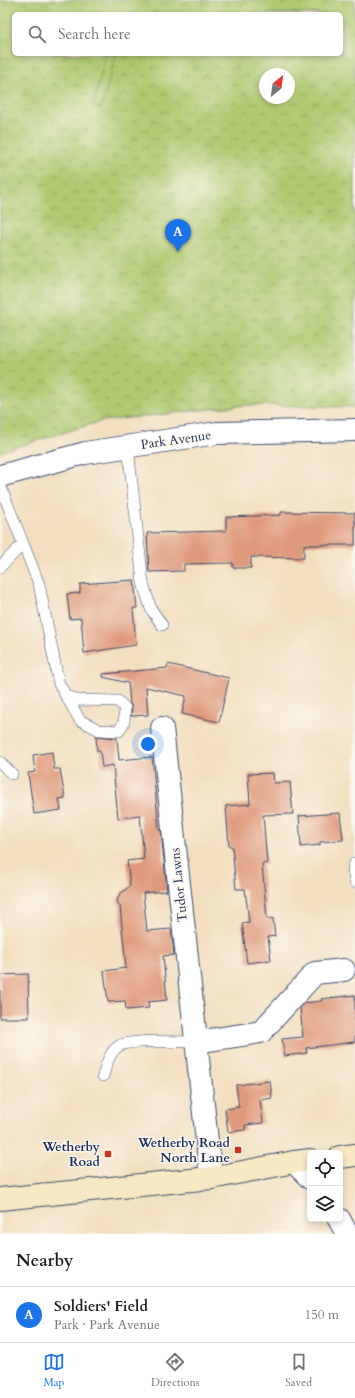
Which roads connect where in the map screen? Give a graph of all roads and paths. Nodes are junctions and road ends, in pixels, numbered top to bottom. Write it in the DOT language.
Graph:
graph roads {
  1 [pos="355,430"];
  2 [pos="128,447"];
  3 [pos="0,476"];
  4 [pos="0,485"];
  5 [pos="23,544"];
  6 [pos="0,567"];
  7 [pos="162,625"];
  8 [pos="65,695"];
  9 [pos="162,728"];
  10 [pos="0,762"];
  11 [pos="12,774"];
  12 [pos="355,863"];
  13 [pos="355,882"];
  14 [pos="350,969"];
  15 [pos="196,1042"];
  16 [pos="103,1076"];
  17 [pos="355,1155"];
  18 [pos="343,1157"];
  19 [pos="302,1161"];
  20 [pos="307,1172"];
  21 [pos="211,1178"];
  22 [pos="0,1199"];
  23 [pos="340,1222"];
  24 [pos="347,1234"];
  1 -- 2 [label="street, Park Avenue"];
  2 -- 3 [label="street, Park Avenue"];
  2 -- 7 [label="lane"];
  4 -- 5 [label="lane"];
  5 -- 6 [label="lane"];
  5 -- 8 [label="lane"];
  8 -- 8 [label="lane"];
  9 -- 15 [label="street, Tudor Lawns"];
  10 -- 11 [label="lane"];
  12 -- 13 [label="lane"];
  14 -- 15 [label="street"];
  15 -- 16 [label="lane"];
  15 -- 21 [label="street, Tudor Lawns"];
  17 -- 18 [label="street"];
  19 -- 20 [label="street"];
  19 -- 21 [label="street"];
  21 -- 22 [label="street"];
  23 -- 24 [label="street"];
}
